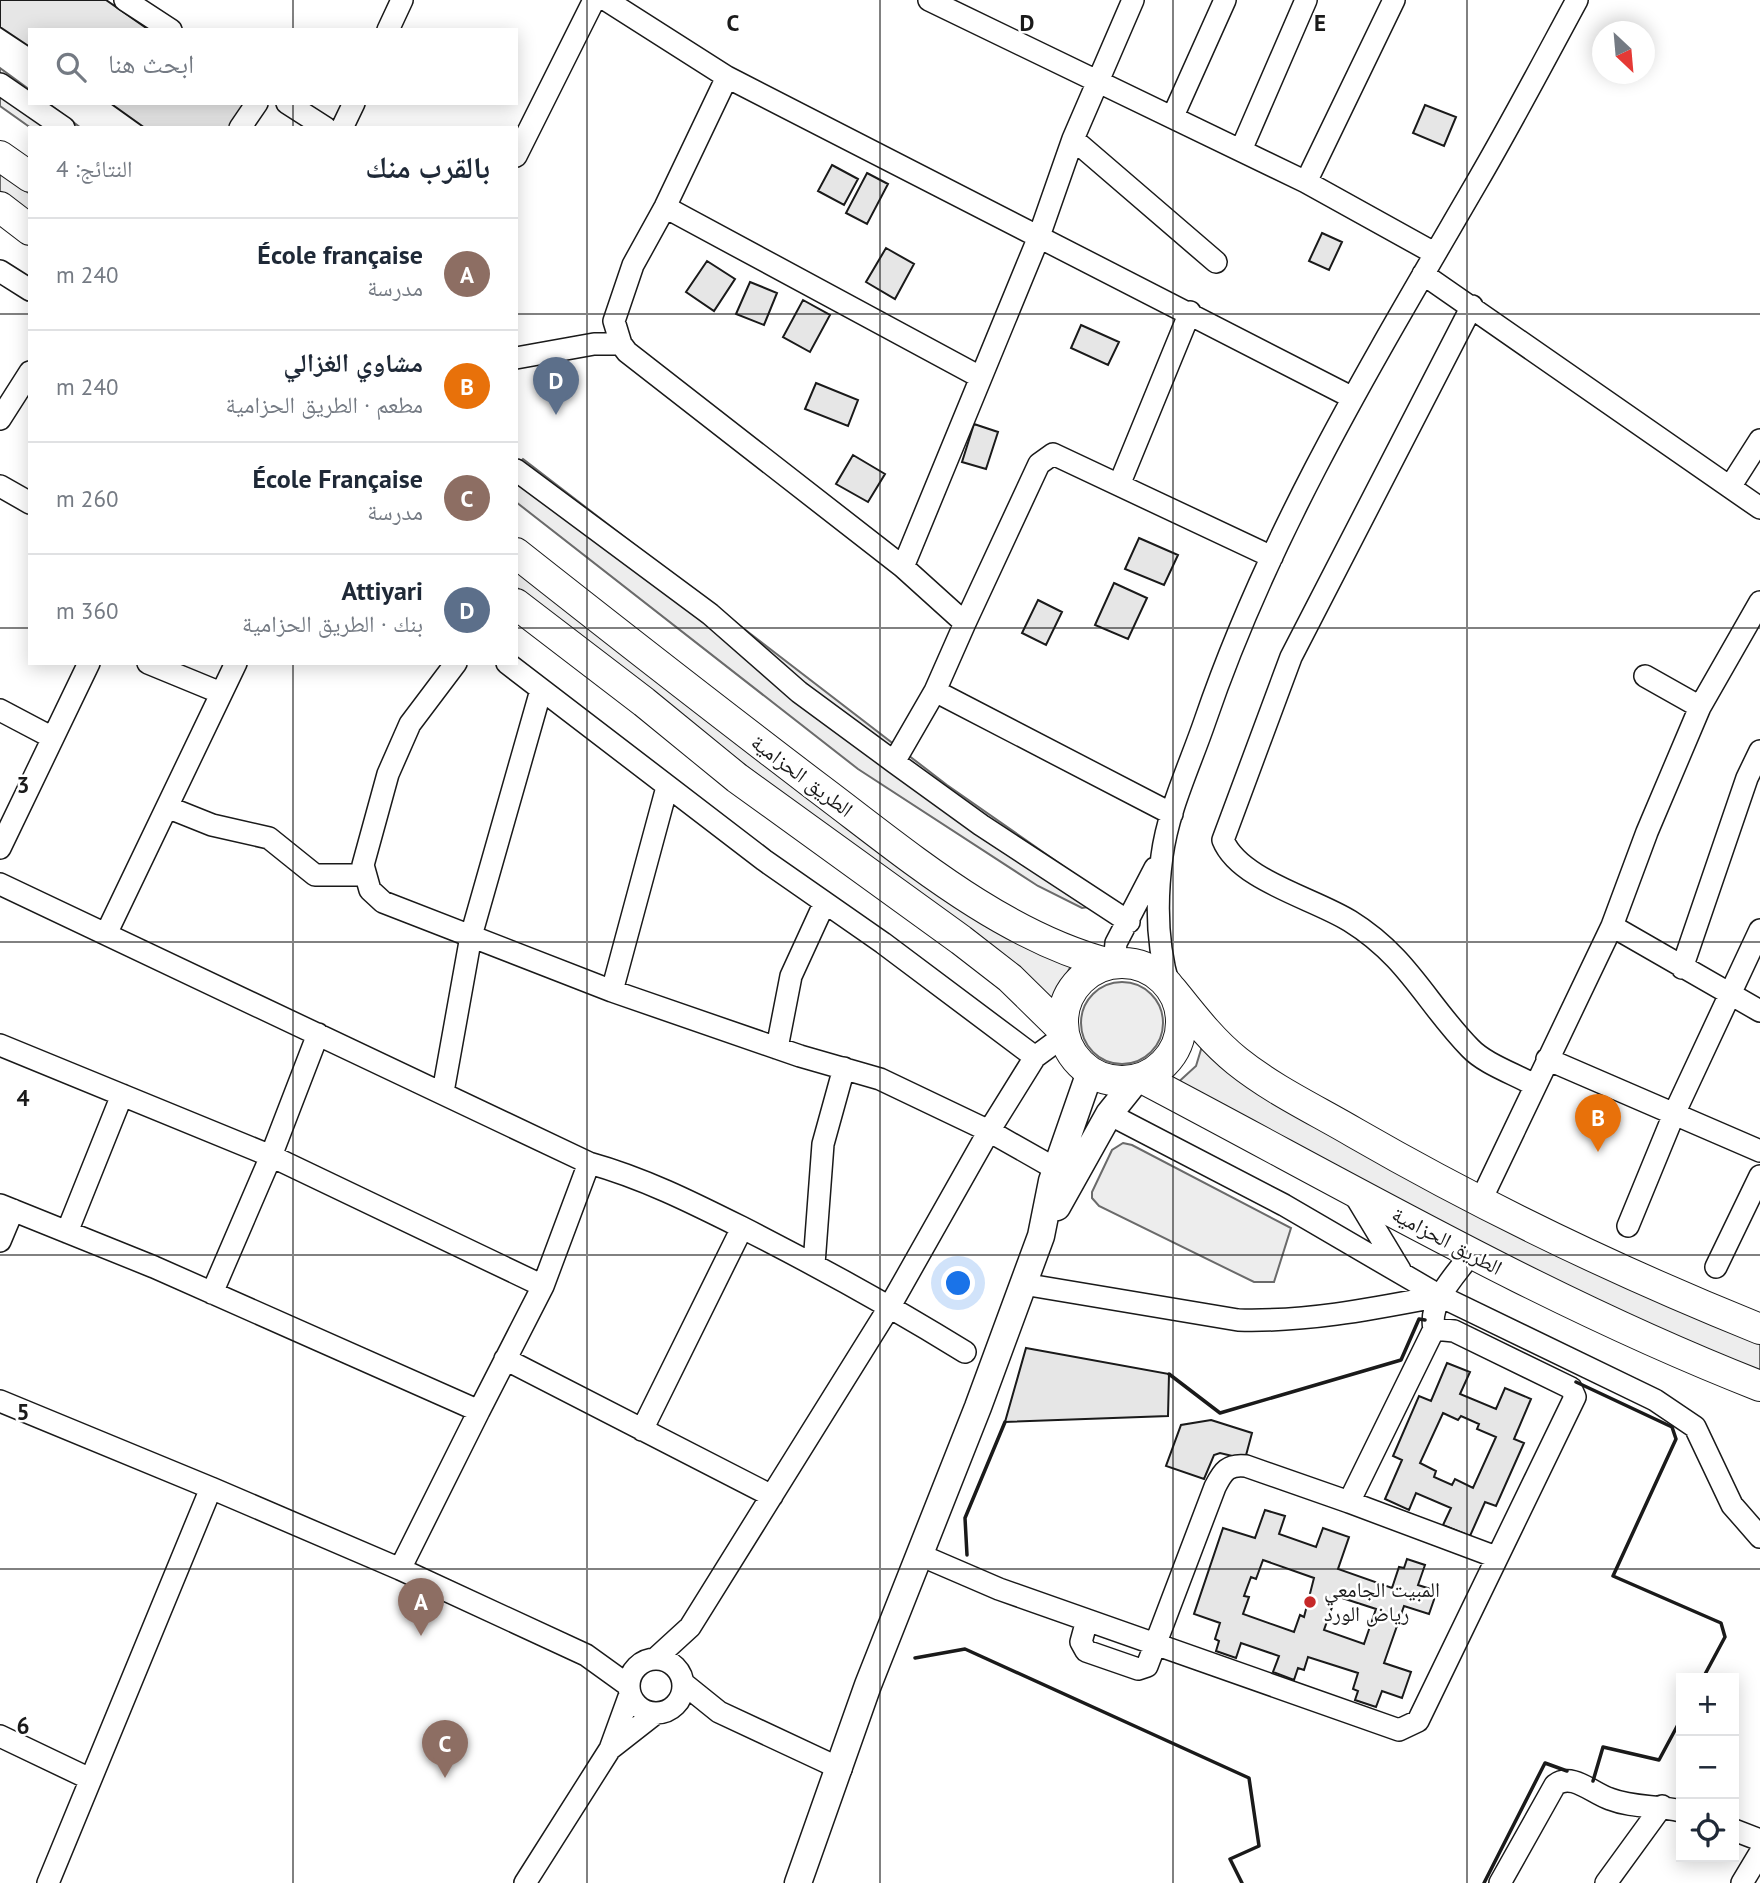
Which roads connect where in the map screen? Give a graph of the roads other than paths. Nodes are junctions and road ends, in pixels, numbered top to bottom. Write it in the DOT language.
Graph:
graph roads {
  1 [pos="125,0"];
  2 [pos="402,0"];
  3 [pos="594,0"];
  4 [pos="606,0"];
  5 [pos="929,0"];
  6 [pos="1133,0"];
  7 [pos="1225,0"];
  8 [pos="1306,0"];
  9 [pos="1394,0"];
  10 [pos="1577,0"];
  11 [pos="169,28"];
  12 [pos="389,28"];
  13 [pos="727,77"];
  14 [pos="1096,82"];
  15 [pos="0,84"];
  16 [pos="28,103"];
  17 [pos="31,105"];
  18 [pos="256,105"];
  19 [pos="290,105"];
  20 [pos="353,105"];
  21 [pos="1173,116"];
  22 [pos="61,126"];
  23 [pos="241,126"];
  24 [pos="323,126"];
  25 [pos="343,126"];
  26 [pos="1073,139"];
  27 [pos="1241,150"];
  28 [pos="518,152"];
  29 [pos="0,156"];
  30 [pos="28,176"];
  31 [pos="1306,182"];
  32 [pos="665,206"];
  33 [pos="0,207"];
  34 [pos="28,228"];
  35 [pos="1038,239"];
  36 [pos="1434,253"];
  37 [pos="1216,262"];
  38 [pos="0,271"];
  39 [pos="1423,274"];
  40 [pos="28,289"];
  41 [pos="1472,306"];
  42 [pos="1189,312"];
  43 [pos="621,344"];
  44 [pos="518,358"];
  45 [pos="28,375"];
  46 [pos="980,377"];
  47 [pos="1353,398"];
  48 [pos="0,419"];
  49 [pos="1760,440"];
  50 [pos="518,471"];
  51 [pos="1119,485"];
  52 [pos="0,486"];
  53 [pos="1730,487"];
  54 [pos="28,502"];
  55 [pos="1760,508"];
  56 [pos="518,555"];
  57 [pos="1272,557"];
  58 [pos="903,567"];
  59 [pos="1760,602"];
  60 [pos="518,606"];
  61 [pos="965,623"];
  62 [pos="88,665"];
  63 [pos="153,665"];
  64 [pos="235,665"];
  65 [pos="454,665"];
  66 [pos="510,665"];
  67 [pos="1645,676"];
  68 [pos="541,690"];
  69 [pos="935,691"];
  70 [pos="222,693"];
  71 [pos="1700,707"];
  72 [pos="0,710"];
  73 [pos="53,738"];
  74 [pos="1760,751"];
  75 [pos="894,762"];
  76 [pos="667,787"];
  77 [pos="167,807"];
  78 [pos="1172,814"];
  79 [pos="0,848"];
  80 [pos="1162,853"];
  81 [pos="365,875"];
  82 [pos="3,892"];
  83 [pos="824,904"];
  84 [pos="1129,922"];
  85 [pos="1612,926"];
  86 [pos="1760,930"];
  87 [pos="106,934"];
  88 [pos="471,936"];
  89 [pos="1112,964"];
  90 [pos="1682,968"];
  91 [pos="1171,988"];
  92 [pos="612,991"];
  93 [pos="1729,996"];
  94 [pos="1760,1011"];
  95 [pos="1064,1033"];
  96 [pos="318,1034"];
  97 [pos="0,1045"];
  98 [pos="777,1048"];
  99 [pos="1035,1057"];
  100 [pos="1547,1059"];
  101 [pos="844,1068"];
  102 [pos="1090,1072"];
  103 [pos="1140,1078"];
  104 [pos="1534,1085"];
  105 [pos="443,1092"];
  106 [pos="122,1095"];
  107 [pos="1109,1114"];
  108 [pos="1674,1114"];
  109 [pos="989,1131"];
  110 [pos="1760,1151"];
  111 [pos="271,1156"];
  112 [pos="589,1163"];
  113 [pos="1056,1169"];
  114 [pos="1760,1176"];
  115 [pos="1352,1191"];
  116 [pos="1480,1202"];
  117 [pos="6,1207"];
  118 [pos="1628,1226"];
  119 [pos="743,1228"];
  120 [pos="68,1232"];
  121 [pos="1041,1236"];
  122 [pos="0,1241"];
  123 [pos="1470,1255"];
  124 [pos="814,1264"];
  125 [pos="1716,1267"];
  126 [pos="1401,1272"];
  127 [pos="1023,1284"];
  128 [pos="543,1286"];
  129 [pos="212,1293"];
  130 [pos="1440,1296"];
  131 [pos="890,1306"];
  132 [pos="1433,1329"];
  133 [pos="1760,1329"];
  134 [pos="965,1352"];
  135 [pos="505,1359"];
  136 [pos="1760,1386"];
  137 [pos="0,1401"];
  138 [pos="479,1411"];
  139 [pos="642,1430"];
  140 [pos="211,1488"];
  141 [pos="772,1496"];
  142 [pos="1349,1502"];
  143 [pos="1760,1537"];
  144 [pos="920,1555"];
  145 [pos="1496,1557"];
  146 [pos="400,1569"];
  147 [pos="1087,1620"];
  148 [pos="690,1628"];
  149 [pos="1157,1645"];
  150 [pos="586,1655"];
  151 [pos="647,1662"];
  152 [pos="681,1676"];
  153 [pos="629,1690"];
  154 [pos="665,1711"];
  155 [pos="719,1712"];
  156 [pos="0,1736"];
  157 [pos="610,1749"];
  158 [pos="841,1769"];
  159 [pos="90,1779"];
  160 [pos="1671,1809"];
  161 [pos="1739,1832"];
  162 [pos="1760,1840"];
  163 [pos="1760,1853"];
  164 [pos="48,1883"];
  165 [pos="525,1883"];
  166 [pos="798,1883"];
  167 [pos="1500,1883"];
  168 [pos="1606,1883"];
  169 [pos="1742,1883"];
  1 -- 11 [label="street"];
  2 -- 12 [label="street"];
  3 -- 28 [label="street"];
  4 -- 13 [label="street"];
  5 -- 14 [label="street"];
  6 -- 14 [label="street"];
  7 -- 21 [label="street"];
  8 -- 27 [label="street"];
  9 -- 31 [label="street"];
  10 -- 36 [label="street"];
  13 -- 32 [label="street"];
  13 -- 35 [label="street"];
  14 -- 21 [label="street"];
  14 -- 26 [label="street"];
  15 -- 16 [label="street"];
  17 -- 22 [label="street"];
  18 -- 23 [label="street"];
  19 -- 24 [label="street"];
  20 -- 25 [label="street"];
  21 -- 27 [label="street"];
  26 -- 35 [label="street"];
  26 -- 37 [label="street"];
  27 -- 31 [label="street"];
  29 -- 30 [label="highway"];
  31 -- 36 [label="street"];
  32 -- 43 [label="street"];
  32 -- 46 [label="street"];
  33 -- 34 [label="highway"];
  35 -- 42 [label="street"];
  35 -- 46 [label="street"];
  36 -- 39 [label="street"];
  38 -- 40 [label="street"];
  39 -- 41 [label="street"];
  39 -- 47 [label="street"];
  41 -- 53 [label="street"];
  41 -- 104 [label="street"];
  42 -- 47 [label="street"];
  42 -- 51 [label="street"];
  43 -- 44 [label="street"];
  43 -- 58 [label="street"];
  45 -- 48 [label="street"];
  46 -- 58 [label="street"];
  47 -- 57 [label="street"];
  49 -- 53 [label="street"];
  50 -- 75 [label="street"];
  51 -- 57 [label="street"];
  51 -- 61 [label="street"];
  52 -- 54 [label="street"];
  53 -- 55 [label="street"];
  56 -- 89 [label="highway, الطريق الحزامية"];
  57 -- 78 [label="street"];
  58 -- 61 [label="street"];
  59 -- 71 [label="street"];
  60 -- 95 [label="highway, الطريق الحزامية"];
  61 -- 69 [label="street"];
  62 -- 73 [label="street"];
  63 -- 70 [label="street"];
  64 -- 70 [label="street"];
  65 -- 81 [label="street"];
  66 -- 68 [label="street"];
  67 -- 71 [label="street"];
  68 -- 76 [label="street"];
  68 -- 88 [label="street"];
  69 -- 75 [label="street"];
  69 -- 78 [label="street"];
  70 -- 77 [label="street"];
  71 -- 85 [label="street"];
  72 -- 73 [label="street"];
  73 -- 79 [label="street"];
  74 -- 90 [label="street"];
  75 -- 84 [label="street"];
  76 -- 83 [label="street"];
  76 -- 92 [label="street"];
  77 -- 81 [label="street"];
  77 -- 87 [label="street"];
  78 -- 80 [label="street"];
  80 -- 84 [label="street"];
  80 -- 91 [label="street"];
  81 -- 88 [label="street"];
  82 -- 87 [label="street"];
  83 -- 98 [label="street"];
  83 -- 99 [label="street"];
  84 -- 89 [label="street"];
  85 -- 90 [label="street"];
  85 -- 100 [label="street"];
  86 -- 93 [label="street"];
  87 -- 96 [label="street"];
  88 -- 92 [label="street"];
  88 -- 105 [label="street"];
  89 -- 91 [label="highway, الطريق الحزامية"];
  89 -- 95 [label="highway"];
  90 -- 93 [label="street"];
  91 -- 103 [label="highway"];
  91 -- 116 [label="highway, الطريق الحزامية"];
  92 -- 98 [label="street"];
  93 -- 94 [label="street"];
  93 -- 108 [label="street"];
  95 -- 99 [label="street"];
  95 -- 102 [label="highway, الطريق الحزامية"];
  96 -- 105 [label="street"];
  96 -- 111 [label="street"];
  97 -- 106 [label="street"];
  98 -- 101 [label="street"];
  99 -- 109 [label="street"];
  100 -- 104 [label="street"];
  100 -- 108 [label="street"];
  101 -- 109 [label="street"];
  101 -- 124 [label="street"];
  102 -- 103 [label="highway, الطريق الحزامية"];
  102 -- 113 [label="main road"];
  103 -- 107 [label="main road"];
  103 -- 115 [label="highway, الطريق الحزامية"];
  104 -- 116 [label="street"];
  105 -- 112 [label="street"];
  106 -- 111 [label="street"];
  106 -- 120 [label="street"];
  107 -- 121 [label="main road"];
  107 -- 126 [label="street"];
  108 -- 110 [label="street"];
  108 -- 118 [label="street"];
  109 -- 113 [label="street"];
  109 -- 131 [label="street"];
  111 -- 128 [label="street"];
  111 -- 129 [label="street"];
  112 -- 119 [label="street"];
  112 -- 128 [label="street"];
  113 -- 121 [label="main road"];
  114 -- 125 [label="street"];
  115 -- 123 [label="highway, الطريق الحزامية"];
  115 -- 126 [label="street"];
  116 -- 133 [label="highway, الطريق الحزامية"];
  117 -- 120 [label="street"];
  117 -- 122 [label="street"];
  119 -- 124 [label="street"];
  119 -- 139 [label="street"];
  120 -- 129 [label="street"];
  121 -- 127 [label="main road"];
  123 -- 130 [label="street"];
  123 -- 136 [label="highway, الطريق الحزامية"];
  124 -- 131 [label="street"];
  126 -- 130 [label="street"];
  127 -- 130 [label="street"];
  127 -- 144 [label="main road"];
  128 -- 135 [label="street"];
  129 -- 138 [label="street"];
  130 -- 132 [label="street"];
  130 -- 143 [label="street"];
  131 -- 134 [label="street"];
  131 -- 141 [label="street"];
  132 -- 142 [label="street"];
  132 -- 145 [label="street"];
  135 -- 138 [label="street"];
  135 -- 139 [label="street"];
  137 -- 140 [label="street"];
  138 -- 146 [label="street"];
  139 -- 141 [label="street"];
  140 -- 146 [label="street"];
  140 -- 159 [label="street"];
  141 -- 148 [label="street"];
  142 -- 145 [label="street"];
  142 -- 149 [label="street"];
  144 -- 147 [label="street"];
  144 -- 158 [label="main road"];
  145 -- 149 [label="street"];
  146 -- 150 [label="street"];
  147 -- 149 [label="street"];
  147 -- 149 [label="street"];
  148 -- 151 [label="street"];
  148 -- 152 [label="street"];
  150 -- 151 [label="street"];
  150 -- 153 [label="street"];
  151 -- 152 [label="street"];
  151 -- 153 [label="street"];
  152 -- 154 [label="street"];
  152 -- 155 [label="street"];
  153 -- 154 [label="street"];
  153 -- 157 [label="street"];
  154 -- 155 [label="street"];
  154 -- 157 [label="street"];
  155 -- 158 [label="street"];
  156 -- 159 [label="street"];
  157 -- 165 [label="street"];
  158 -- 166 [label="main road"];
  159 -- 164 [label="street"];
  160 -- 167 [label="street"];
  160 -- 168 [label="street"];
  161 -- 162 [label="street"];
  163 -- 169 [label="street"];
}
